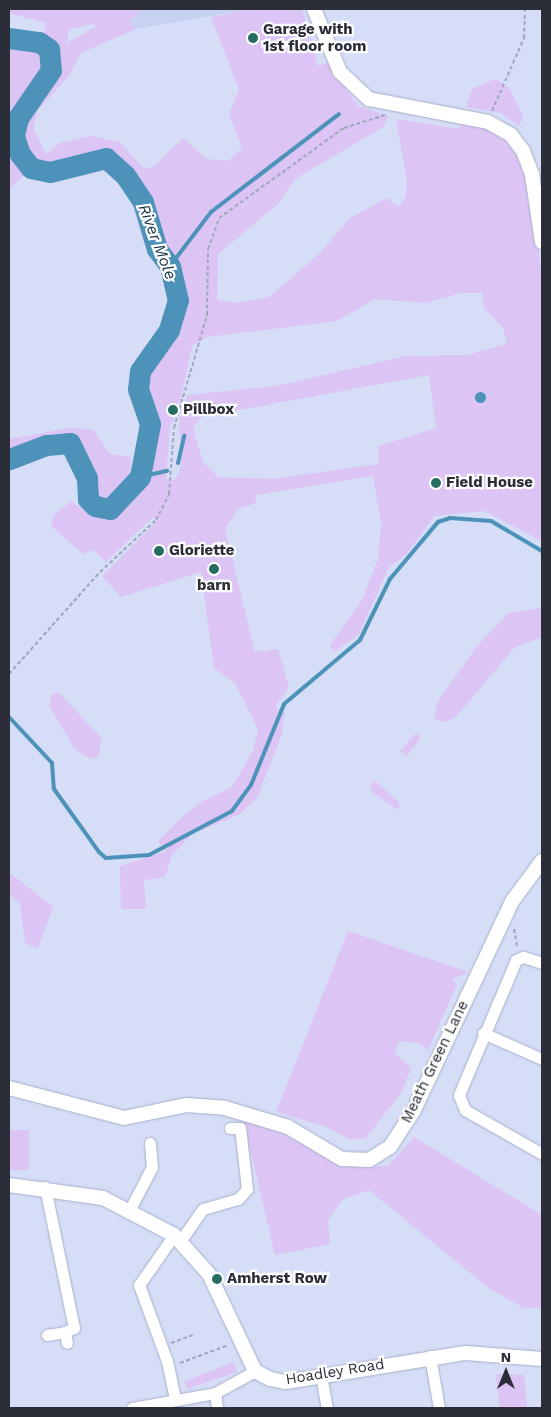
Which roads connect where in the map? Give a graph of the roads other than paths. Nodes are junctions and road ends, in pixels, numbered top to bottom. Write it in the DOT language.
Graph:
graph roads {
  1 [pos="314,9"];
  2 [pos="542,242"];
  3 [pos="542,861"];
  4 [pos="542,963"];
  5 [pos="483,1033"];
  6 [pos="542,1059"];
  7 [pos="9,1088"];
  8 [pos="230,1128"];
  9 [pos="150,1143"];
  10 [pos="542,1154"];
  11 [pos="9,1185"];
  12 [pos="45,1187"];
  13 [pos="130,1209"];
  14 [pos="177,1238"];
  15 [pos="48,1335"];
  16 [pos="430,1356"];
  17 [pos="542,1360"];
  18 [pos="255,1370"];
  19 [pos="321,1375"];
  20 [pos="215,1393"];
  21 [pos="175,1400"];
  22 [pos="132,1408"];
  23 [pos="217,1408"];
  24 [pos="327,1408"];
  25 [pos="439,1408"];
  1 -- 2 [label="street"];
  3 -- 7 [label="street, Meath Green Lane"];
  4 -- 5 [label="street"];
  5 -- 6 [label="street"];
  5 -- 10 [label="street"];
  8 -- 14 [label="street"];
  9 -- 13 [label="street"];
  11 -- 12 [label="street"];
  12 -- 13 [label="street"];
  12 -- 15 [label="street"];
  13 -- 14 [label="street"];
  14 -- 18 [label="street"];
  14 -- 21 [label="street"];
  16 -- 17 [label="street, Hoadley Road"];
  16 -- 19 [label="street, Hoadley Road"];
  16 -- 25 [label="street"];
  18 -- 19 [label="street, Hoadley Road"];
  18 -- 20 [label="street"];
  19 -- 24 [label="street"];
  20 -- 21 [label="street"];
  20 -- 23 [label="street"];
  21 -- 22 [label="street"];
}
